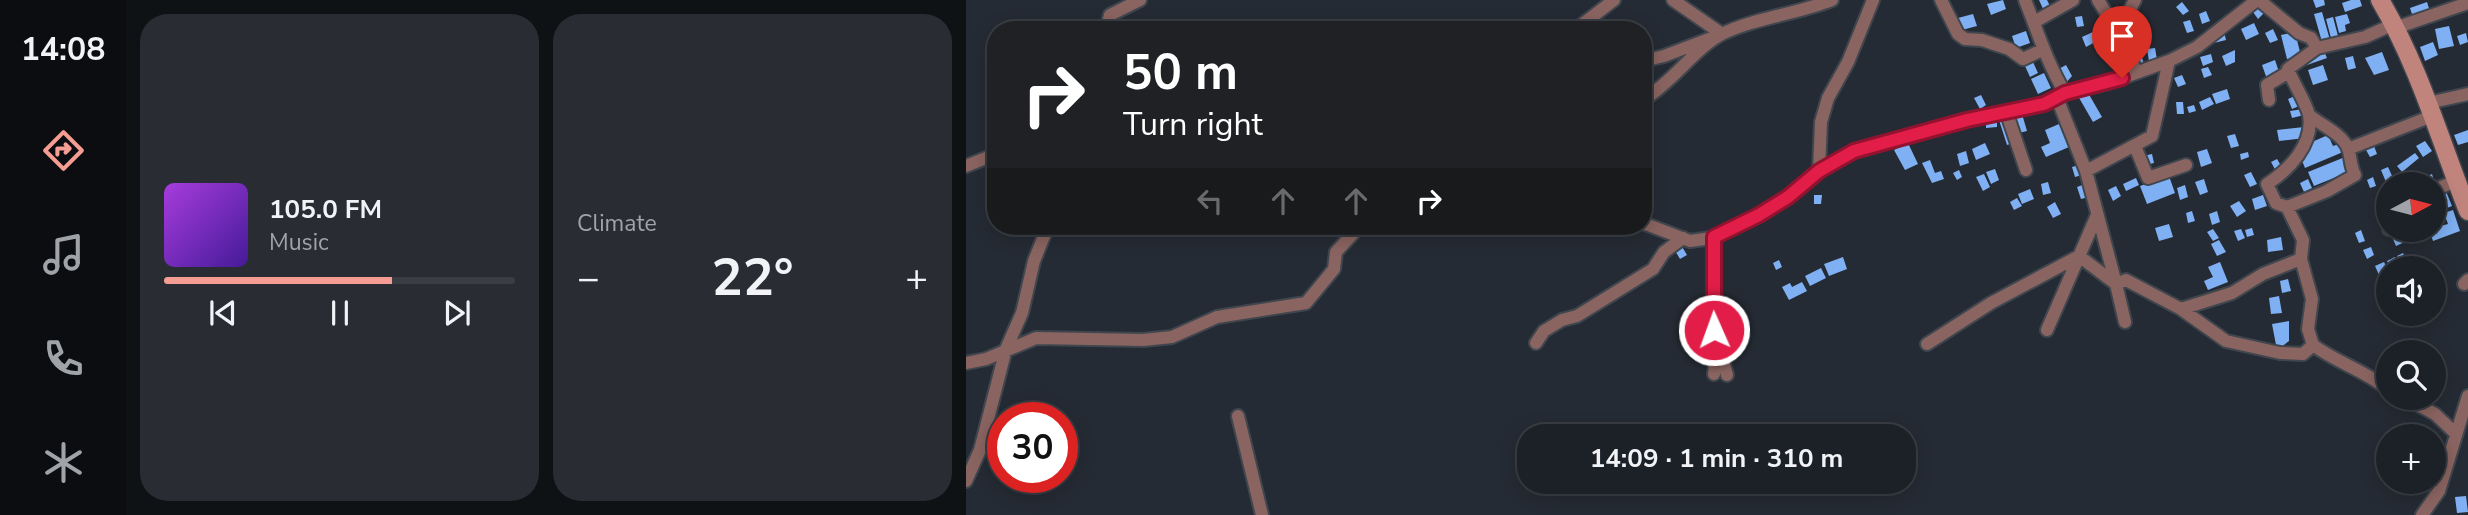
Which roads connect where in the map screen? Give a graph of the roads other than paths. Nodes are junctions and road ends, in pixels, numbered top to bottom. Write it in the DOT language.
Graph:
graph roads {
  1 [pos="1110,0"];
  2 [pos="1140,0"];
  3 [pos="1614,0"];
  4 [pos="1673,0"];
  5 [pos="1832,0"];
  6 [pos="1872,0"];
  7 [pos="1941,0"];
  8 [pos="2025,0"];
  9 [pos="2073,0"];
  10 [pos="2098,0"];
  11 [pos="2135,0"];
  12 [pos="2258,0"];
  13 [pos="2380,0"];
  14 [pos="2239,4"];
  15 [pos="2459,4"];
  16 [pos="1110,15"];
  17 [pos="2116,20"];
  18 [pos="1108,21"];
  19 [pos="1586,21"];
  20 [pos="2036,21"];
  21 [pos="2396,25"];
  22 [pos="1722,34"];
  23 [pos="2317,48"];
  24 [pos="2042,50"];
  25 [pos="1652,59"];
  26 [pos="2169,61"];
  27 [pos="2136,72"];
  28 [pos="2289,72"];
  29 [pos="2468,94"];
  30 [pos="1652,95"];
  31 [pos="2061,96"];
  32 [pos="2269,100"];
  33 [pos="2430,109"];
  34 [pos="2007,114"];
  35 [pos="2308,115"];
  36 [pos="2135,146"];
  37 [pos="2348,149"];
  38 [pos="987,158"];
  39 [pos="2186,165"];
  40 [pos="966,166"];
  41 [pos="2026,170"];
  42 [pos="1819,171"];
  43 [pos="2086,171"];
  44 [pos="2456,181"];
  45 [pos="2446,185"];
  46 [pos="2287,207"];
  47 [pos="2468,211"];
  48 [pos="2097,215"];
  49 [pos="1652,226"];
  50 [pos="1044,235"];
  51 [pos="1352,235"];
  52 [pos="1714,237"];
  53 [pos="1683,238"];
  54 [pos="2079,256"];
  55 [pos="2301,259"];
  56 [pos="2116,284"];
  57 [pos="2180,309"];
  58 [pos="2125,322"];
  59 [pos="2047,330"];
  60 [pos="1536,343"];
  61 [pos="1927,344"];
  62 [pos="2312,345"];
  63 [pos="1006,349"];
  64 [pos="966,363"];
  65 [pos="1721,374"];
  66 [pos="2376,380"];
  67 [pos="2468,396"];
  68 [pos="2427,410"];
  69 [pos="1238,416"];
  70 [pos="2456,434"];
  71 [pos="966,481"];
  72 [pos="1262,515"];
  73 [pos="2423,515"];
  1 -- 16 [label="street"];
  2 -- 16 [label="street"];
  3 -- 19 [label="street"];
  4 -- 22 [label="street"];
  5 -- 22 [label="street"];
  6 -- 42 [label="street"];
  7 -- 24 [label="street"];
  8 -- 20 [label="street"];
  9 -- 20 [label="street"];
  10 -- 17 [label="street"];
  11 -- 17 [label="street"];
  12 -- 14 [label="street"];
  12 -- 23 [label="street"];
  13 -- 21 [label="street"];
  14 -- 26 [label="street"];
  15 -- 21 [label="street"];
  16 -- 18 [label="street"];
  17 -- 27 [label="street"];
  20 -- 24 [label="street"];
  21 -- 23 [label="street"];
  21 -- 33 [label="street"];
  22 -- 25 [label="street"];
  22 -- 30 [label="street"];
  23 -- 28 [label="street"];
  24 -- 31 [label="street"];
  26 -- 27 [label="street"];
  26 -- 36 [label="street"];
  27 -- 31 [label="street"];
  28 -- 32 [label="street"];
  28 -- 35 [label="street"];
  29 -- 33 [label="street"];
  31 -- 34 [label="street"];
  31 -- 43 [label="street"];
  33 -- 37 [label="street"];
  33 -- 44 [label="street"];
  34 -- 41 [label="street"];
  34 -- 42 [label="street"];
  35 -- 37 [label="street"];
  35 -- 46 [label="street"];
  36 -- 39 [label="street"];
  36 -- 43 [label="street"];
  37 -- 46 [label="street"];
  38 -- 40 [label="street"];
  42 -- 52 [label="street"];
  43 -- 48 [label="street"];
  44 -- 45 [label="street"];
  44 -- 47 [label="street"];
  46 -- 55 [label="street"];
  48 -- 54 [label="street"];
  48 -- 56 [label="street"];
  49 -- 53 [label="street"];
  50 -- 63 [label="street"];
  51 -- 63 [label="street"];
  52 -- 53 [label="street"];
  52 -- 65 [label="street"];
  53 -- 60 [label="street"];
  54 -- 56 [label="street"];
  54 -- 59 [label="street"];
  54 -- 61 [label="street"];
  55 -- 57 [label="street"];
  55 -- 62 [label="street"];
  56 -- 57 [label="street"];
  56 -- 58 [label="street"];
  57 -- 62 [label="street"];
  62 -- 66 [label="street"];
  63 -- 64 [label="street"];
  63 -- 71 [label="street"];
  67 -- 70 [label="street"];
  68 -- 70 [label="street"];
  69 -- 72 [label="street"];
  70 -- 73 [label="street"];
}
